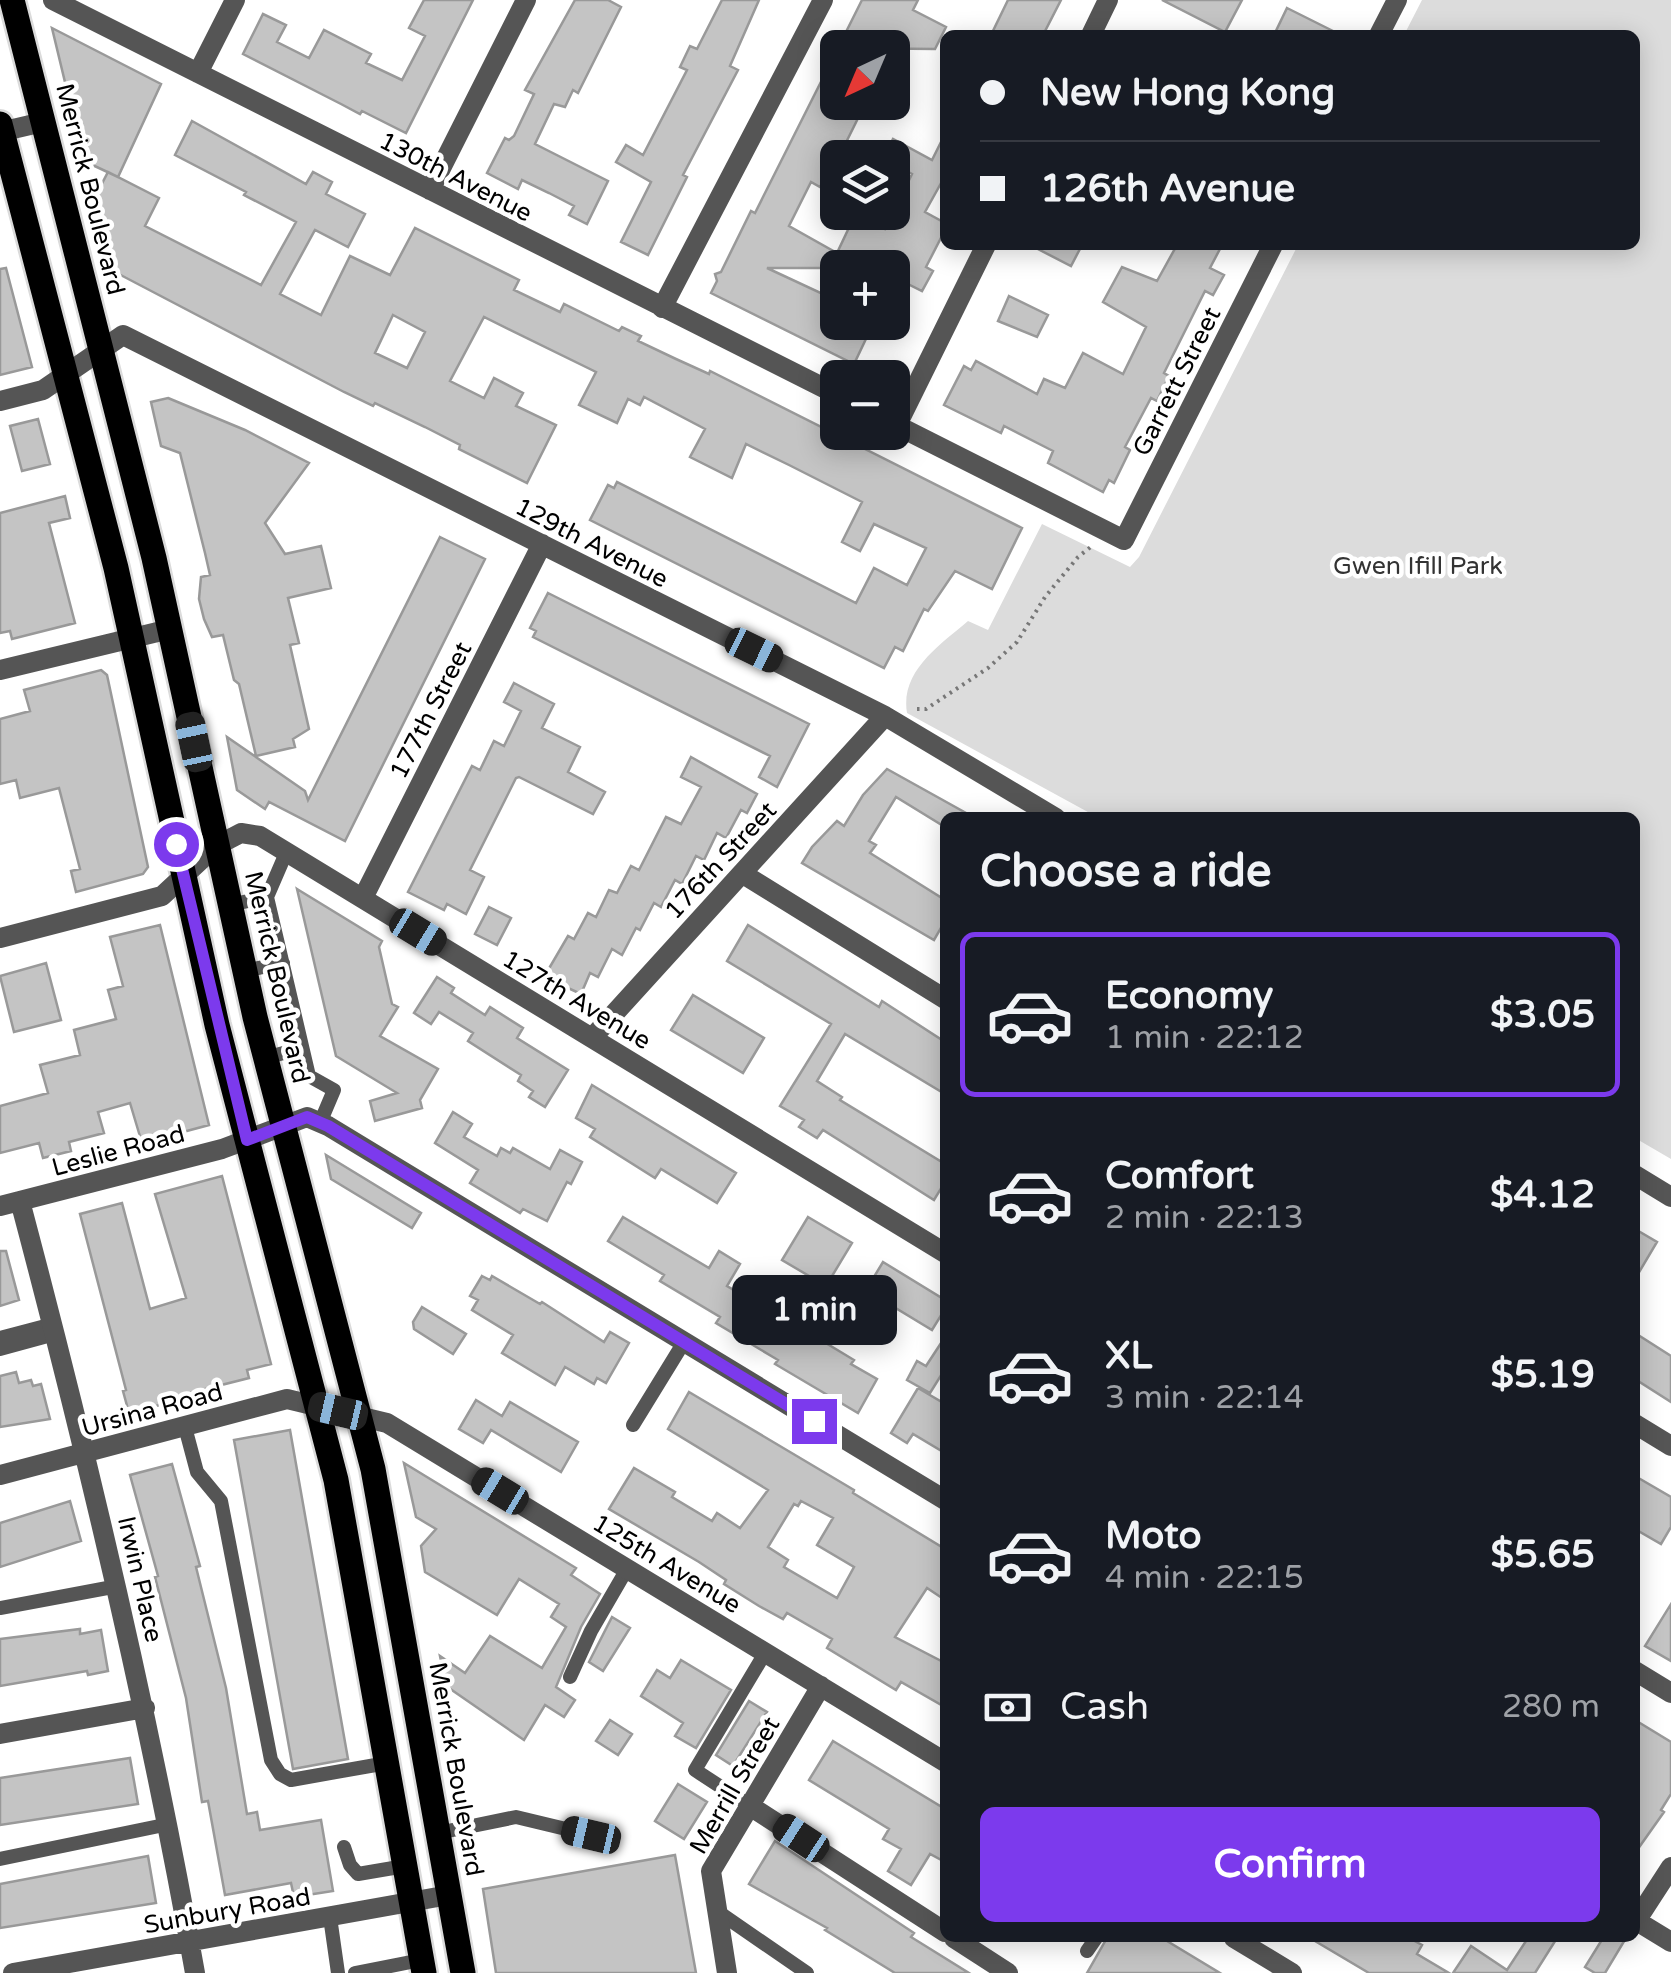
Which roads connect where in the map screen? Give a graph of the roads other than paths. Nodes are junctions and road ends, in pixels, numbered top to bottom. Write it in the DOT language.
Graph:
graph roads {
  1 [pos="13,0"];
  2 [pos="53,0"];
  3 [pos="235,0"];
  4 [pos="526,0"];
  5 [pos="823,0"];
  6 [pos="1108,0"];
  7 [pos="1397,0"];
  8 [pos="0,2"];
  9 [pos="1093,30"];
  10 [pos="1382,30"];
  11 [pos="198,73"];
  12 [pos="43,122"];
  13 [pos="1,130"];
  14 [pos="430,190"];
  15 [pos="983,250"];
  16 [pos="1270,250"];
  17 [pos="662,308"];
  18 [pos="101,350"];
  19 [pos="66,374"];
  20 [pos="820,387"];
  21 [pos="910,394"];
  22 [pos="0,401"];
  23 [pos="910,432"];
  24 [pos="542,544"];
  25 [pos="170,629"];
  26 [pos="131,637"];
  27 [pos="0,670"];
  28 [pos="885,716"];
  29 [pos="1046,812"];
  30 [pos="216,846"];
  31 [pos="286,853"];
  32 [pos="742,874"];
  33 [pos="183,876"];
  34 [pos="267,897"];
  35 [pos="363,898"];
  36 [pos="229,905"];
  37 [pos="0,938"];
  38 [pos="283,963"];
  39 [pos="244,971"];
  40 [pos="940,995"];
  41 [pos="592,1038"];
  42 [pos="302,1048"];
  43 [pos="265,1058"];
  44 [pos="320,1122"];
  45 [pos="282,1126"];
  46 [pos="247,1140"];
  47 [pos="1640,1179"];
  48 [pos="1671,1197"];
  49 [pos="10,1204"];
  50 [pos="940,1250"];
  51 [pos="54,1329"];
  52 [pos="0,1338"];
  53 [pos="684,1342"];
  54 [pos="0,1349"];
  55 [pos="317,1406"];
  56 [pos="359,1416"];
  57 [pos="633,1425"];
  58 [pos="185,1426"];
  59 [pos="1640,1427"];
  60 [pos="1671,1446"];
  61 [pos="85,1453"];
  62 [pos="0,1475"];
  63 [pos="940,1497"];
  64 [pos="627,1569"];
  65 [pos="118,1586"];
  66 [pos="0,1608"];
  67 [pos="765,1652"];
  68 [pos="1640,1674"];
  69 [pos="570,1677"];
  70 [pos="821,1686"];
  71 [pos="1671,1693"];
  72 [pos="145,1708"];
  73 [pos="0,1734"];
  74 [pos="940,1759"];
  75 [pos="386,1764"];
  76 [pos="750,1806"];
  77 [pos="169,1824"];
  78 [pos="438,1833"];
  79 [pos="591,1835"];
  80 [pos="344,1847"];
  81 [pos="0,1859"];
  82 [pos="405,1866"];
  83 [pos="1671,1868"];
  84 [pos="449,1895"];
  85 [pos="411,1902"];
  86 [pos="717,1912"];
  87 [pos="1640,1914"];
  88 [pos="330,1916"];
  89 [pos="1640,1923"];
  90 [pos="940,1929"];
  91 [pos="190,1942"];
  92 [pos="960,1942"];
  93 [pos="1093,1942"];
  94 [pos="1241,1942"];
  95 [pos="1671,1942"];
  96 [pos="1087,1952"];
  97 [pos="422,1966"];
  98 [pos="381,1970"];
  99 [pos="13,1973"];
  100 [pos="195,1973"];
  101 [pos="338,1973"];
  102 [pos="355,1973"];
  103 [pos="463,1973"];
  104 [pos="727,1973"];
  105 [pos="807,1973"];
  106 [pos="1008,1973"];
  107 [pos="1292,1973"];
  1 -- 8 [label="street"];
  1 -- 12 [label="main road, Merrick Boulevard"];
  2 -- 11 [label="street, 130th Avenue"];
  3 -- 11 [label="street"];
  4 -- 14 [label="street"];
  5 -- 17 [label="street"];
  6 -- 9 [label="street"];
  7 -- 10 [label="street"];
  11 -- 14 [label="street, 130th Avenue"];
  12 -- 13 [label="street"];
  12 -- 18 [label="main road, Merrick Boulevard"];
  13 -- 19 [label="main road"];
  14 -- 17 [label="street, 130th Avenue"];
  15 -- 21 [label="street"];
  16 -- 23 [label="street, Garrett Street"];
  17 -- 20 [label="street, 130th Avenue"];
  18 -- 19 [label="street"];
  18 -- 24 [label="street, 129th Avenue"];
  18 -- 25 [label="main road, Merrick Boulevard"];
  19 -- 22 [label="street"];
  19 -- 26 [label="main road"];
  24 -- 28 [label="street, 129th Avenue"];
  24 -- 35 [label="street, 177th Street"];
  25 -- 26 [label="street"];
  25 -- 30 [label="main road, Merrick Boulevard"];
  26 -- 27 [label="street"];
  26 -- 33 [label="main road"];
  28 -- 29 [label="street, 129th Avenue"];
  28 -- 32 [label="street, 176th Street"];
  30 -- 31 [label="street, 127th Avenue"];
  30 -- 33 [label="street"];
  30 -- 36 [label="main road, Merrick Boulevard"];
  31 -- 34 [label="lane"];
  31 -- 35 [label="street, 127th Avenue"];
  32 -- 40 [label="street"];
  32 -- 41 [label="street, 176th Street"];
  33 -- 37 [label="street"];
  33 -- 46 [label="main road"];
  34 -- 36 [label="lane"];
  34 -- 38 [label="lane"];
  35 -- 41 [label="street, 127th Avenue"];
  36 -- 39 [label="main road, Merrick Boulevard"];
  38 -- 39 [label="lane"];
  38 -- 42 [label="lane"];
  39 -- 43 [label="main road, Merrick Boulevard"];
  41 -- 50 [label="street, 127th Avenue"];
  42 -- 43 [label="lane"];
  42 -- 44 [label="lane"];
  43 -- 45 [label="main road, Merrick Boulevard"];
  44 -- 45 [label="street, Leslie Road"];
  44 -- 53 [label="street"];
  45 -- 46 [label="street, Leslie Road"];
  45 -- 56 [label="main road, Merrick Boulevard"];
  46 -- 49 [label="street, Leslie Road"];
  46 -- 55 [label="main road"];
  47 -- 48 [label="street"];
  49 -- 51 [label="street, Irwin Place"];
  51 -- 52 [label="lane"];
  51 -- 54 [label="lane"];
  51 -- 61 [label="street, Irwin Place"];
  53 -- 57 [label="lane"];
  53 -- 63 [label="street"];
  55 -- 56 [label="street, Ursina Road"];
  55 -- 58 [label="street, Ursina Road"];
  55 -- 75 [label="main road"];
  56 -- 64 [label="street, 125th Avenue"];
  56 -- 78 [label="main road, Merrick Boulevard"];
  58 -- 61 [label="street, Ursina Road"];
  58 -- 75 [label="lane"];
  59 -- 60 [label="street"];
  61 -- 62 [label="street, Ursina Road"];
  61 -- 65 [label="street, Irwin Place"];
  64 -- 67 [label="street, 125th Avenue"];
  64 -- 69 [label="lane"];
  65 -- 66 [label="lane"];
  65 -- 72 [label="street, Irwin Place"];
  67 -- 70 [label="street, 125th Avenue"];
  67 -- 76 [label="lane"];
  68 -- 71 [label="street"];
  70 -- 74 [label="street, 125th Avenue"];
  70 -- 76 [label="street, Merrill Street"];
  72 -- 73 [label="street"];
  72 -- 77 [label="street, Irwin Place"];
  75 -- 82 [label="main road"];
  76 -- 86 [label="street, Merrill Street"];
  76 -- 90 [label="street"];
  77 -- 81 [label="lane"];
  77 -- 91 [label="street, Irwin Place"];
  78 -- 79 [label="lane"];
  78 -- 84 [label="main road, Merrick Boulevard"];
  80 -- 82 [label="lane"];
  82 -- 85 [label="main road"];
  83 -- 87 [label="street"];
  84 -- 85 [label="street, Sunbury Road"];
  84 -- 103 [label="main road, Merrick Boulevard"];
  85 -- 88 [label="street, Sunbury Road"];
  85 -- 97 [label="main road"];
  86 -- 104 [label="street, Merrill Street"];
  86 -- 105 [label="lane"];
  88 -- 91 [label="street, Sunbury Road"];
  88 -- 101 [label="lane"];
  89 -- 95 [label="street"];
  91 -- 99 [label="street, Sunbury Road"];
  91 -- 100 [label="street, Irwin Place"];
  92 -- 106 [label="street"];
  93 -- 96 [label="lane"];
  94 -- 107 [label="street"];
  97 -- 98 [label="lane"];
  98 -- 102 [label="lane"];
}
